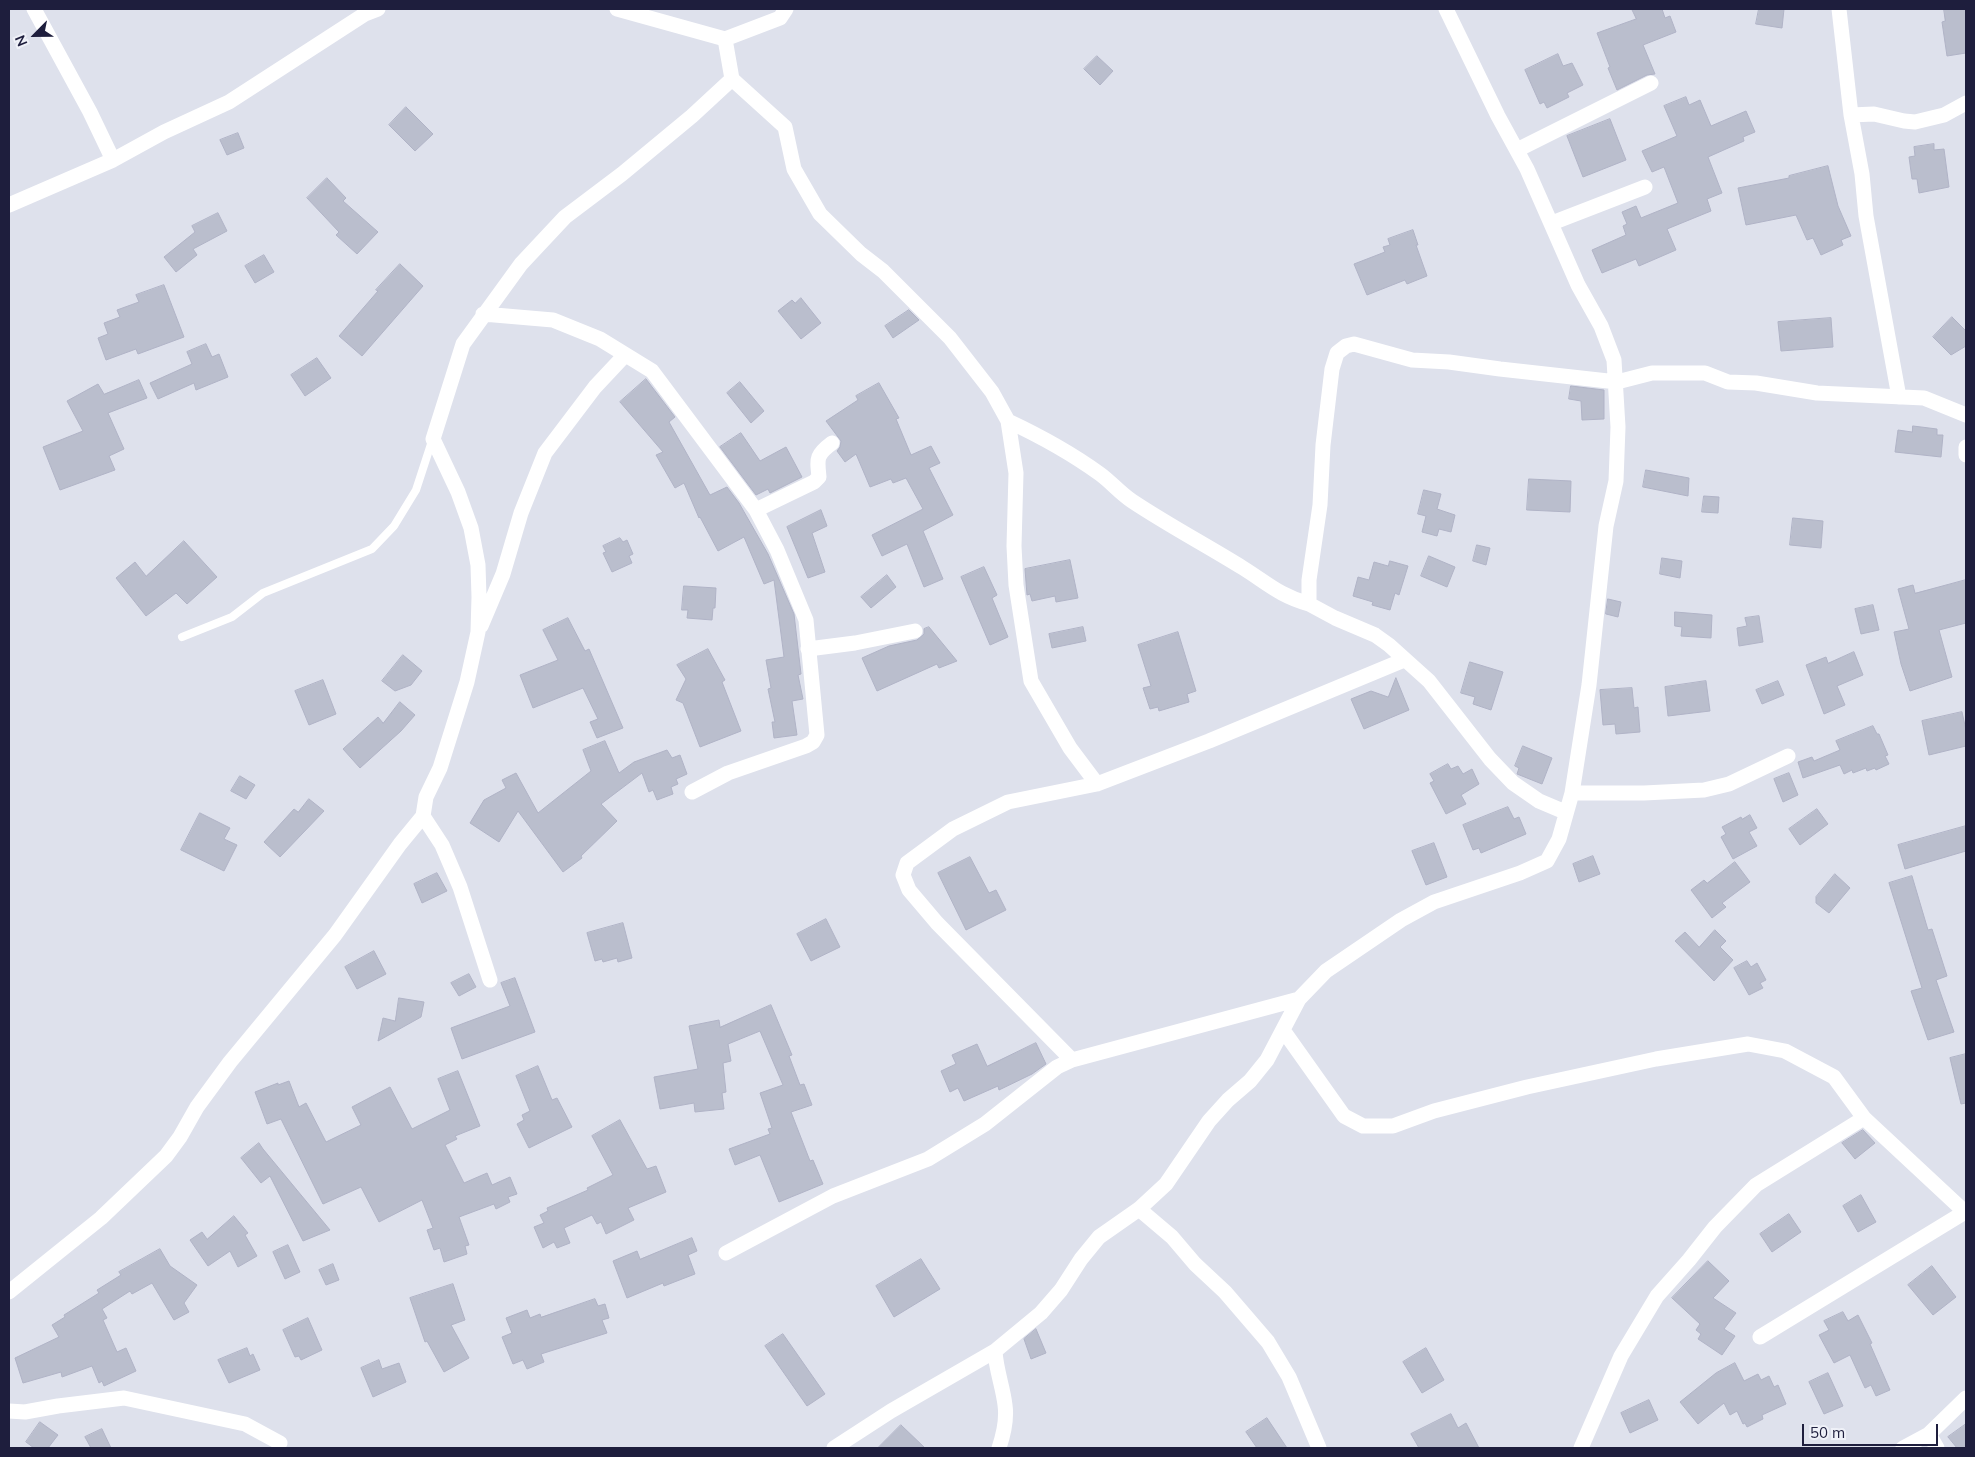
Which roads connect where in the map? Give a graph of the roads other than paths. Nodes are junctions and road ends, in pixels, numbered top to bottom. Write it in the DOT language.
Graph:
graph roads {
  1 [pos="34,9"];
  2 [pos="617,9"];
  3 [pos="786,9"];
  4 [pos="1446,9"];
  5 [pos="1839,9"];
  6 [pos="369,10"];
  7 [pos="725,39"];
  8 [pos="732,79"];
  9 [pos="1651,83"];
  10 [pos="1966,103"];
  11 [pos="1851,115"];
  12 [pos="1517,150"];
  13 [pos="113,160"];
  14 [pos="1645,187"];
  15 [pos="9,205"];
  16 [pos="1552,223"];
  17 [pos="483,314"];
  18 [pos="625,355"];
  19 [pos="1617,382"];
  20 [pos="1899,397"];
  21 [pos="1966,416"];
  22 [pos="1008,422"];
  23 [pos="433,439"];
  24 [pos="832,443"];
  25 [pos="1966,446"];
  26 [pos="1966,454"];
  27 [pos="756,510"];
  28 [pos="1309,604"];
  29 [pos="916,631"];
  30 [pos="478,632"];
  31 [pos="182,637"];
  32 [pos="808,649"];
  33 [pos="1404,660"];
  34 [pos="1788,756"];
  35 [pos="1097,784"];
  36 [pos="692,792"];
  37 [pos="1572,793"];
  38 [pos="1565,812"];
  39 [pos="423,816"];
  40 [pos="490,980"];
  41 [pos="1299,1000"];
  42 [pos="1283,1030"];
  43 [pos="1072,1060"];
  44 [pos="1864,1118"];
  45 [pos="1139,1209"];
  46 [pos="1966,1213"];
  47 [pos="726,1253"];
  48 [pos="9,1292"];
  49 [pos="1760,1337"];
  50 [pos="995,1351"];
  51 [pos="1966,1398"];
  52 [pos="9,1411"];
  53 [pos="1929,1434"];
  54 [pos="280,1443"];
  55 [pos="834,1448"];
  56 [pos="999,1448"];
  57 [pos="1319,1448"];
  58 [pos="1580,1448"];
  59 [pos="1903,1448"];
  60 [pos="1938,1448"];
  1 -- 13 [label="street"];
  2 -- 7 [label="street"];
  3 -- 7 [label="street"];
  4 -- 12 [label="street"];
  5 -- 11 [label="street"];
  6 -- 13 [label="street"];
  7 -- 8 [label="street"];
  8 -- 17 [label="street"];
  8 -- 22 [label="street"];
  9 -- 12 [label="street"];
  10 -- 11 [label="street"];
  11 -- 20 [label="street"];
  12 -- 16 [label="street"];
  13 -- 15 [label="street"];
  14 -- 16 [label="street"];
  16 -- 19 [label="street"];
  17 -- 18 [label="street"];
  17 -- 23 [label="street"];
  18 -- 27 [label="street"];
  18 -- 30 [label="street"];
  19 -- 20 [label="street"];
  19 -- 28 [label="street"];
  19 -- 37 [label="street"];
  20 -- 21 [label="street"];
  22 -- 28 [label="street"];
  22 -- 35 [label="street"];
  23 -- 30 [label="street"];
  23 -- 31 [label="lane"];
  24 -- 27 [label="street"];
  25 -- 26 [label="street"];
  27 -- 32 [label="street"];
  28 -- 33 [label="street"];
  29 -- 32 [label="street"];
  30 -- 39 [label="street"];
  32 -- 36 [label="street"];
  33 -- 35 [label="street"];
  33 -- 38 [label="street"];
  34 -- 37 [label="street"];
  35 -- 43 [label="street"];
  37 -- 38 [label="street"];
  38 -- 41 [label="street"];
  39 -- 40 [label="street"];
  39 -- 48 [label="street"];
  41 -- 42 [label="street"];
  41 -- 43 [label="street"];
  42 -- 44 [label="street"];
  42 -- 45 [label="street"];
  43 -- 47 [label="street"];
  44 -- 46 [label="street"];
  44 -- 58 [label="street"];
  45 -- 50 [label="street"];
  45 -- 57 [label="street"];
  46 -- 49 [label="street"];
  50 -- 55 [label="street"];
  50 -- 56 [label="street"];
  51 -- 53 [label="street"];
  52 -- 54 [label="street"];
  53 -- 59 [label="street"];
  53 -- 60 [label="street"];
}
